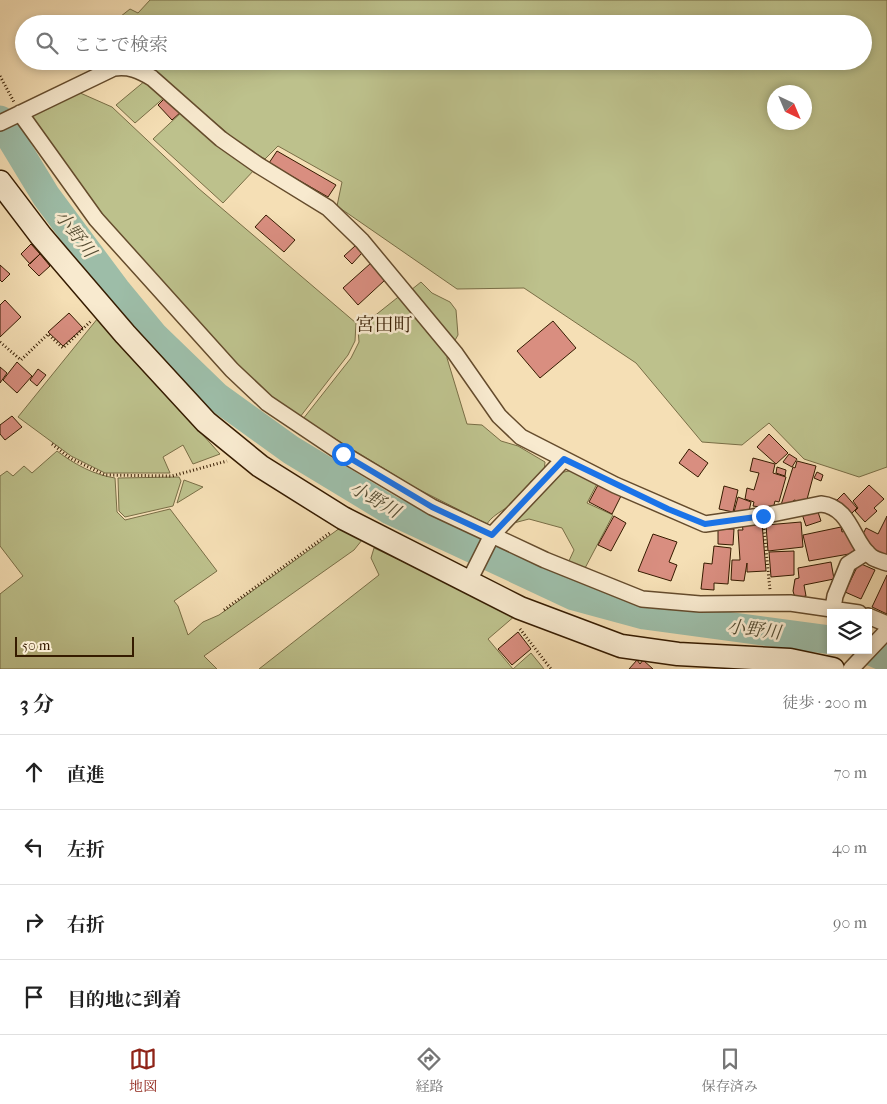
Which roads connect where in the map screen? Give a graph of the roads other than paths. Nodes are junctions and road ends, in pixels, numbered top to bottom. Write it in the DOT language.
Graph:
graph roads {
  1 [pos="110,70"];
  2 [pos="139,70"];
  3 [pos="18,114"];
  4 [pos="0,123"];
  5 [pos="0,182"];
  6 [pos="564,459"];
  7 [pos="490,537"];
  8 [pos="867,552"];
  9 [pos="887,563"];
  10 [pos="469,579"];
  11 [pos="833,608"];
  12 [pos="838,609"];
  13 [pos="872,618"];
  14 [pos="887,624"];
  15 [pos="887,631"];
  16 [pos="854,666"];
  17 [pos="833,669"];
  1 -- 3 [label="street"];
  2 -- 6 [label="street"];
  3 -- 4 [label="street"];
  3 -- 7 [label="street"];
  5 -- 10 [label="street"];
  6 -- 7 [label="street"];
  6 -- 8 [label="street"];
  7 -- 10 [label="street"];
  7 -- 11 [label="street"];
  8 -- 9 [label="street"];
  8 -- 11 [label="street"];
  10 -- 17 [label="street"];
  11 -- 12 [label="street"];
  13 -- 14 [label="street"];
  15 -- 16 [label="street"];
}
